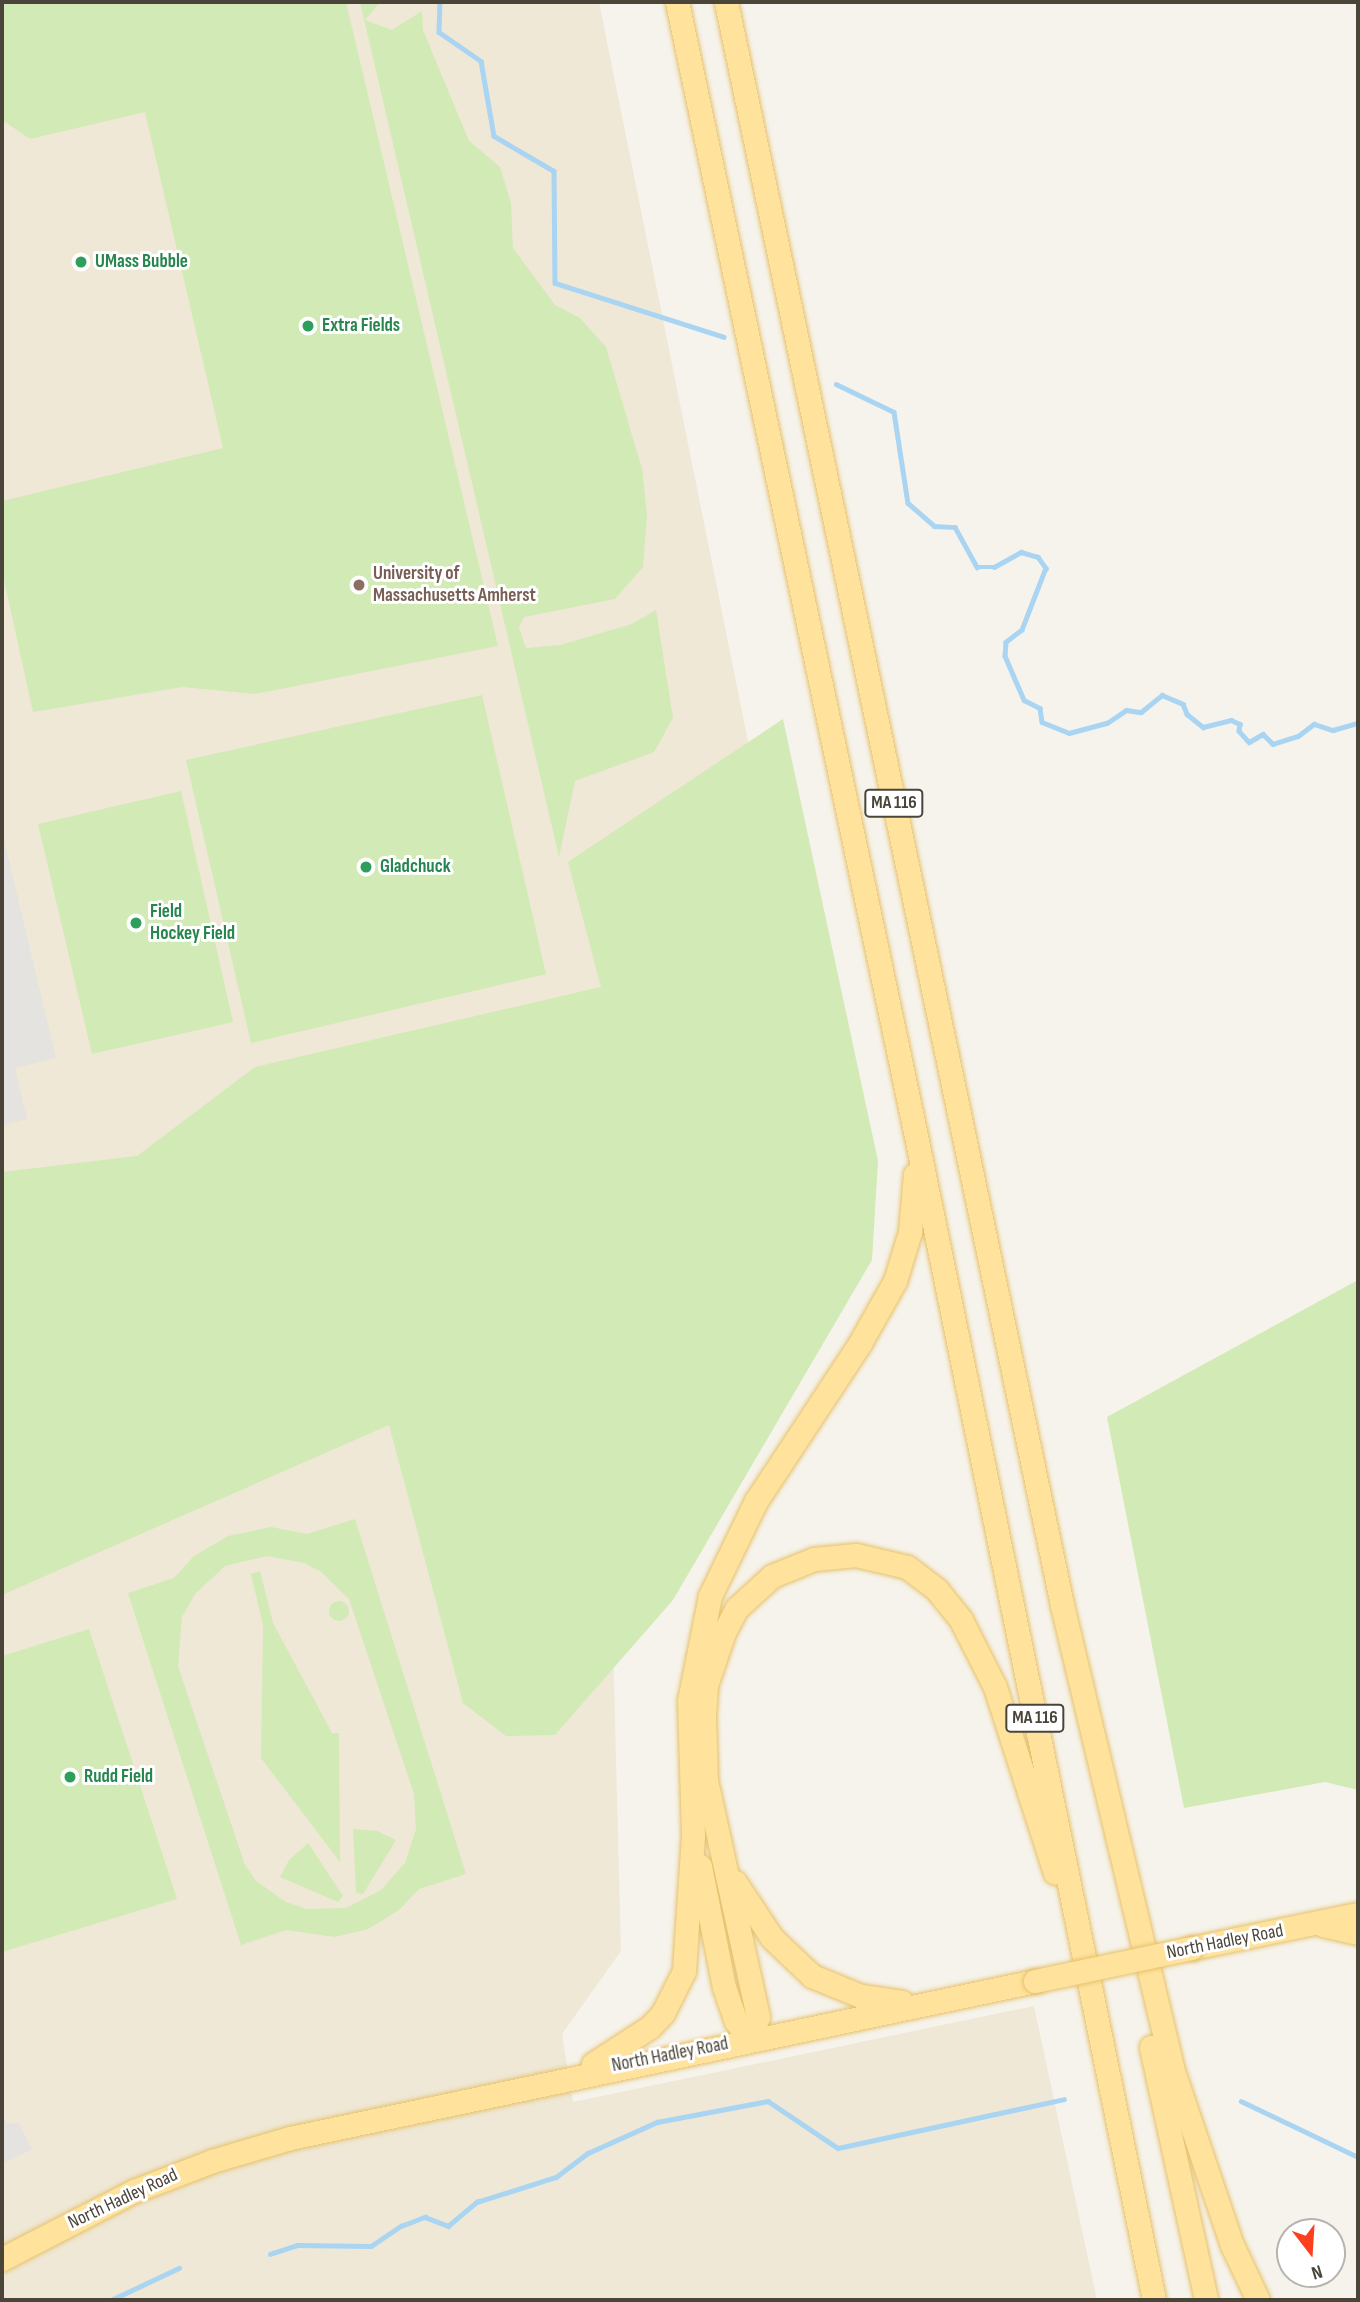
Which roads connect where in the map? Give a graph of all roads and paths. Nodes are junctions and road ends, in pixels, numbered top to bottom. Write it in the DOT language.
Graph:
graph roads {
  1 [pos="677,2"];
  2 [pos="726,2"];
  3 [pos="916,1136"];
  4 [pos="1062,1605"];
  5 [pos="717,1833"];
  6 [pos="693,1834"];
  7 [pos="1358,1914"];
  8 [pos="1317,1923"];
  9 [pos="1358,1933"];
  10 [pos="1082,1944"];
  11 [pos="922,2004"];
  12 [pos="750,2039"];
  13 [pos="572,2075"];
  14 [pos="2,2259"];
  15 [pos="1154,2300"];
  16 [pos="1206,2300"];
  17 [pos="1258,2300"];
  1 -- 3 [label="main road, MA 116"];
  2 -- 4 [label="main road, MA 116"];
  3 -- 6 [label="main road"];
  3 -- 10 [label="main road, MA 116"];
  4 -- 16 [label="main road, MA 116"];
  4 -- 17 [label="main road"];
  5 -- 10 [label="main road"];
  5 -- 11 [label="main road"];
  5 -- 12 [label="main road"];
  6 -- 12 [label="main road"];
  6 -- 13 [label="main road"];
  7 -- 8 [label="main road, North Hadley Road"];
  8 -- 9 [label="main road"];
  8 -- 11 [label="main road, North Hadley Road, bridge"];
  10 -- 15 [label="main road, MA 116"];
  11 -- 12 [label="main road, North Hadley Road"];
  12 -- 13 [label="main road, North Hadley Road"];
  13 -- 14 [label="main road, North Hadley Road"];
}
